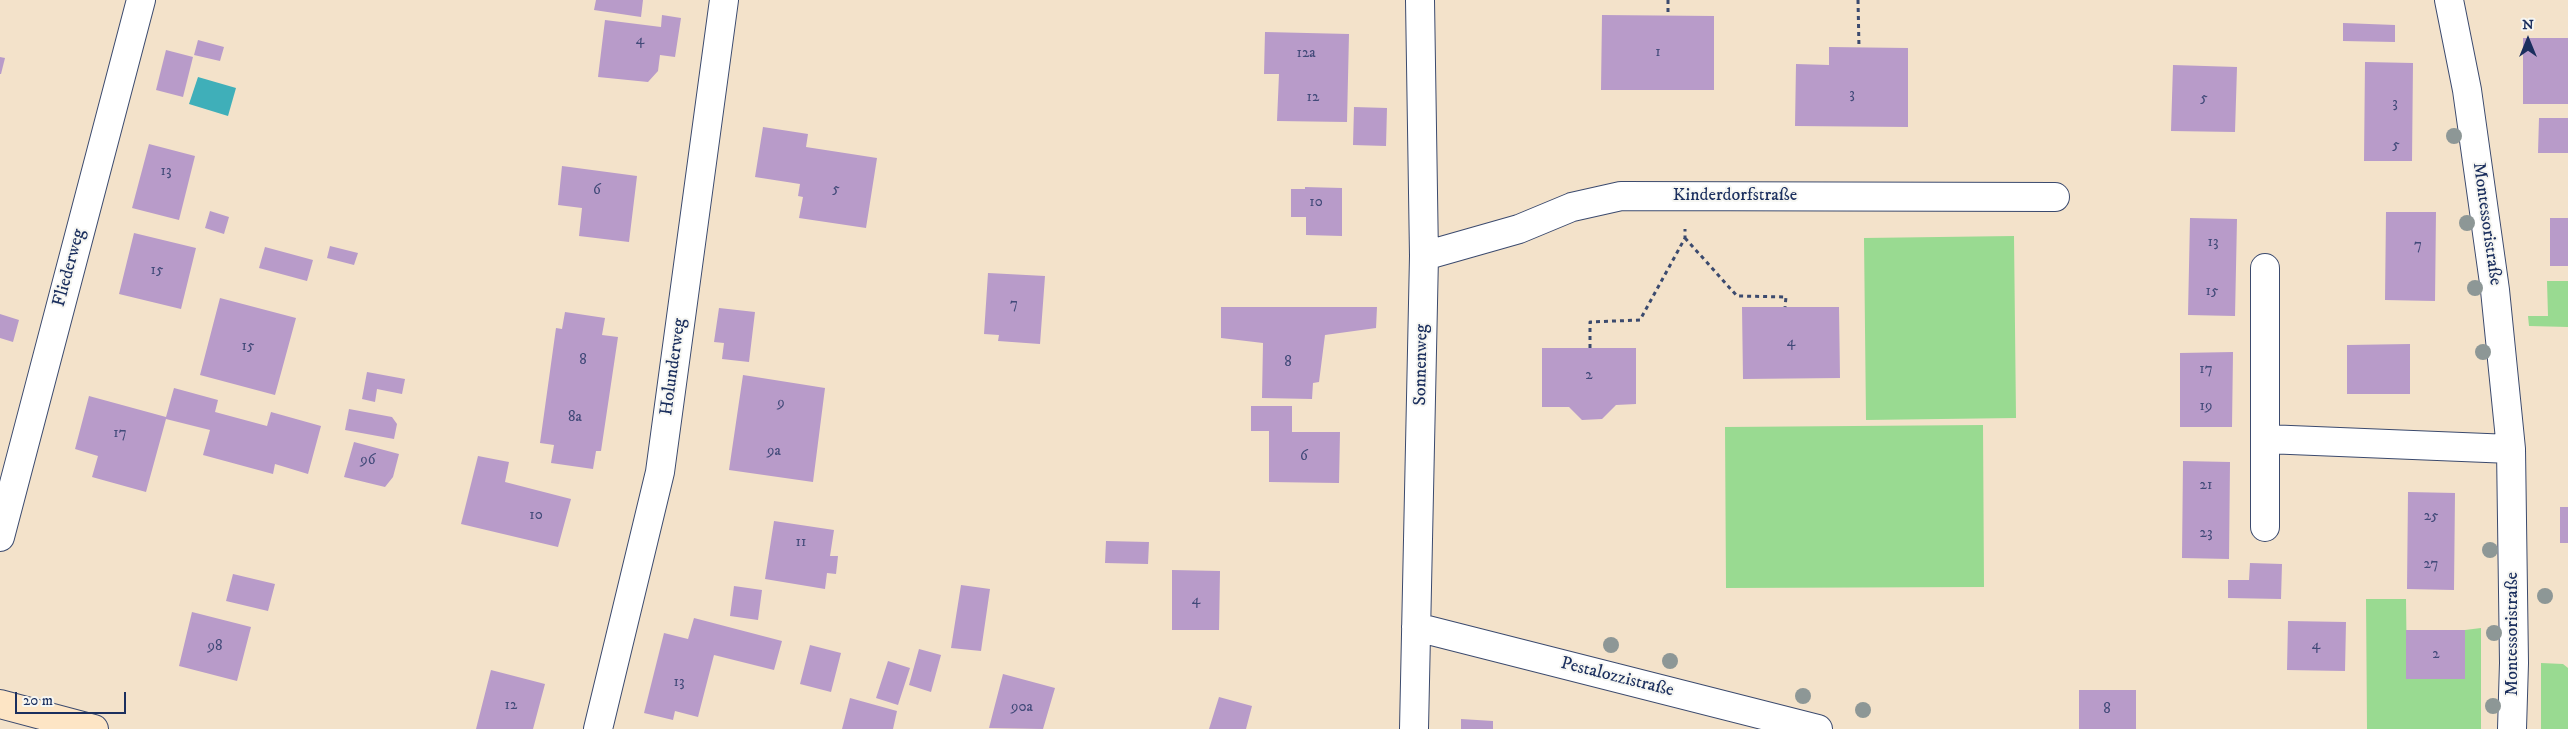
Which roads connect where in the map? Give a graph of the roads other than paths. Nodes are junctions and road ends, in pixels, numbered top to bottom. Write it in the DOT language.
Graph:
graph roads {
  1 [pos="141,0"];
  2 [pos="724,0"];
  3 [pos="1420,0"];
  4 [pos="2449,0"];
  5 [pos="2056,197"];
  6 [pos="1424,256"];
  7 [pos="2265,268"];
  8 [pos="2266,439"];
  9 [pos="2511,450"];
  10 [pos="2265,527"];
  11 [pos="0,537"];
  12 [pos="1416,627"];
  13 [pos="0,704"];
  14 [pos="94,729"];
  15 [pos="598,729"];
  16 [pos="1414,729"];
  17 [pos="1818,729"];
  18 [pos="2512,729"];
  1 -- 11 [label="street, Fliederweg"];
  2 -- 15 [label="street, Holunderweg"];
  3 -- 6 [label="street, Sonnenweg"];
  4 -- 9 [label="street, Montessoristraße"];
  5 -- 6 [label="street, Kinderdorfstraße"];
  6 -- 12 [label="street, Sonnenweg"];
  7 -- 8 [label="street"];
  8 -- 9 [label="street"];
  8 -- 10 [label="street"];
  9 -- 18 [label="street, Montessoristraße"];
  12 -- 16 [label="street, Sonnenweg"];
  12 -- 17 [label="street, Pestalozzistraße"];
  13 -- 14 [label="main road"];
}
